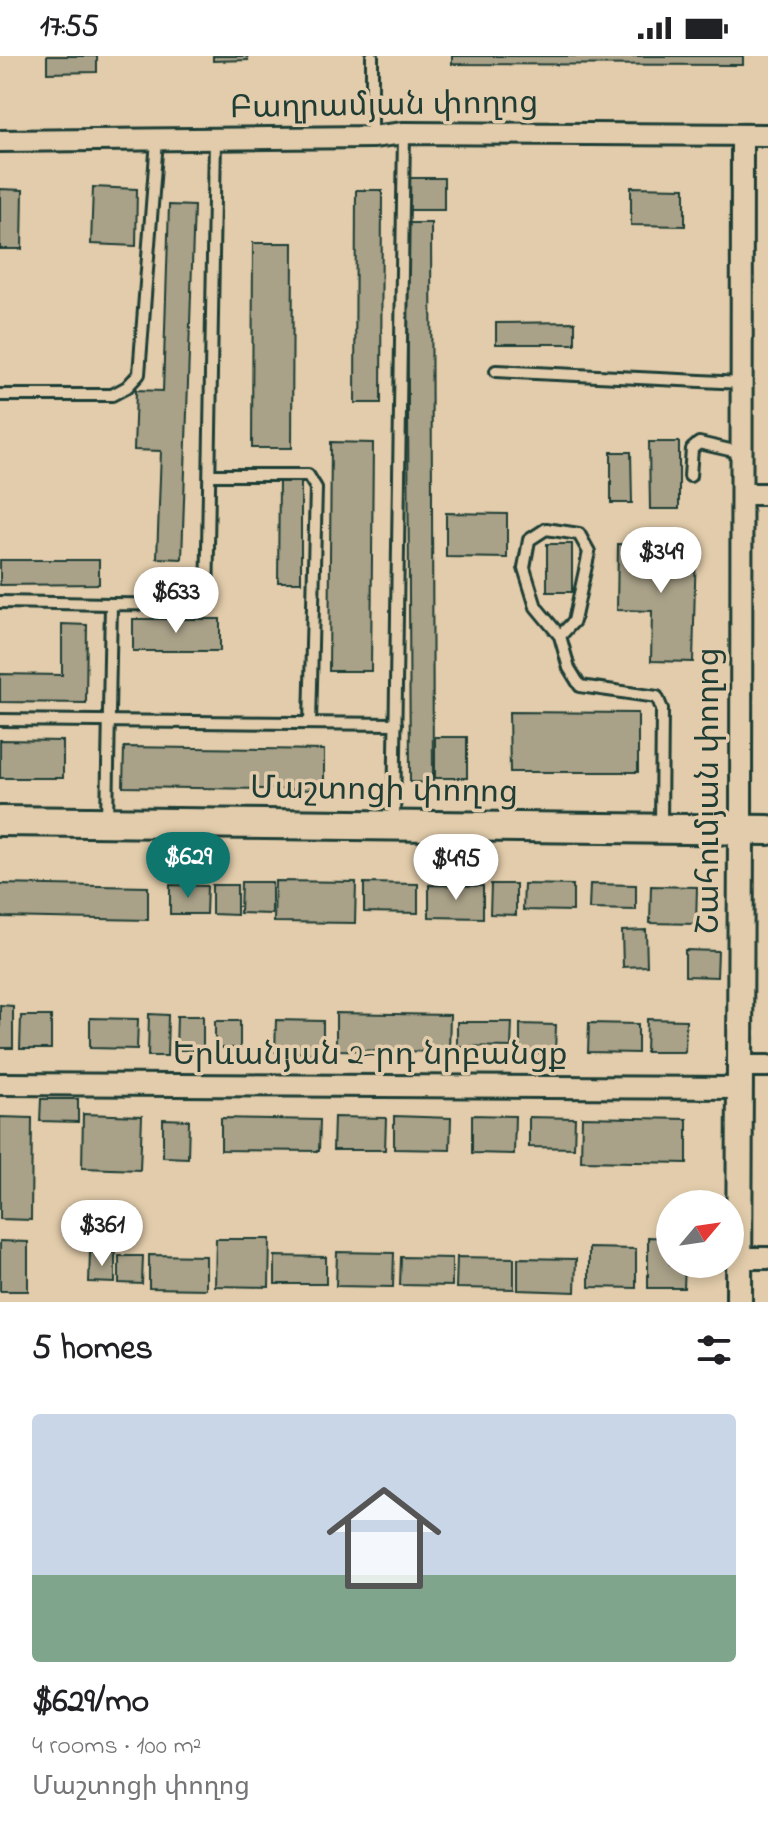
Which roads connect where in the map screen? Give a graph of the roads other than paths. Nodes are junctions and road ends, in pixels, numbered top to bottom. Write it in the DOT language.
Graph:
graph roads {
  1 [pos="372,56"];
  2 [pos="404,133"];
  3 [pos="768,135"];
  4 [pos="742,136"];
  5 [pos="372,137"];
  6 [pos="157,140"];
  7 [pos="215,140"];
  8 [pos="0,141"];
  9 [pos="496,371"];
  10 [pos="743,383"];
  11 [pos="0,395"];
  12 [pos="743,453"];
  13 [pos="210,475"];
  14 [pos="690,476"];
  15 [pos="743,494"];
  16 [pos="768,494"];
  17 [pos="0,602"];
  18 [pos="111,604"];
  19 [pos="560,636"];
  20 [pos="0,720"];
  21 [pos="108,722"];
  22 [pos="310,723"];
  23 [pos="396,724"];
  24 [pos="0,821"];
  25 [pos="107,822"];
  26 [pos="394,827"];
  27 [pos="661,829"];
  28 [pos="755,829"];
  29 [pos="768,1066"];
  30 [pos="740,1077"];
  31 [pos="0,1084"];
  32 [pos="739,1190"];
  33 [pos="744,1258"];
  34 [pos="768,1258"];
  35 [pos="739,1278"];
  36 [pos="739,1302"];
  1 -- 5 [label="lane"];
  2 -- 4 [label="street, Բաղրամյան փողոց"];
  2 -- 5 [label="street, Բաղրամյան փողոց"];
  2 -- 23 [label="lane"];
  3 -- 4 [label="street, Բաղրամյան փողոց"];
  4 -- 10 [label="street, Շահումյան փողոց"];
  5 -- 7 [label="street, Բաղրամյան փողոց"];
  6 -- 7 [label="street, Բաղրամյան փողոց"];
  6 -- 8 [label="street, Բաղրամյան փողոց"];
  6 -- 11 [label="lane"];
  7 -- 13 [label="lane"];
  9 -- 10 [label="lane"];
  10 -- 12 [label="street, Շահումյան փողոց"];
  12 -- 14 [label="lane"];
  12 -- 15 [label="street, Շահումյան փողոց"];
  13 -- 18 [label="lane"];
  13 -- 22 [label="lane"];
  15 -- 16 [label="street"];
  15 -- 28 [label="street, Շահումյան փողոց"];
  17 -- 18 [label="lane"];
  18 -- 21 [label="lane"];
  19 -- 19 [label="lane"];
  19 -- 27 [label="lane"];
  20 -- 21 [label="lane"];
  21 -- 22 [label="lane"];
  21 -- 25 [label="lane"];
  22 -- 23 [label="lane"];
  23 -- 26 [label="lane"];
  24 -- 25 [label="main road, Մաշտոցի փողոց"];
  25 -- 26 [label="main road, Մաշտոցի փողոց"];
  26 -- 27 [label="main road, Մաշտոցի փողոց"];
  27 -- 28 [label="main road, Մաշտոցի փողոց"];
  28 -- 30 [label="street, Շահումյան փողոց"];
  29 -- 30 [label="street, Երևանյան 2-րդ նրբանցք"];
  30 -- 31 [label="street, Երևանյան 2-րդ նրբանցք"];
  30 -- 32 [label="street, Շահումյան փողոց"];
  33 -- 34 [label="street"];
  35 -- 36 [label="street, Շահումյան փողոց"];
}
